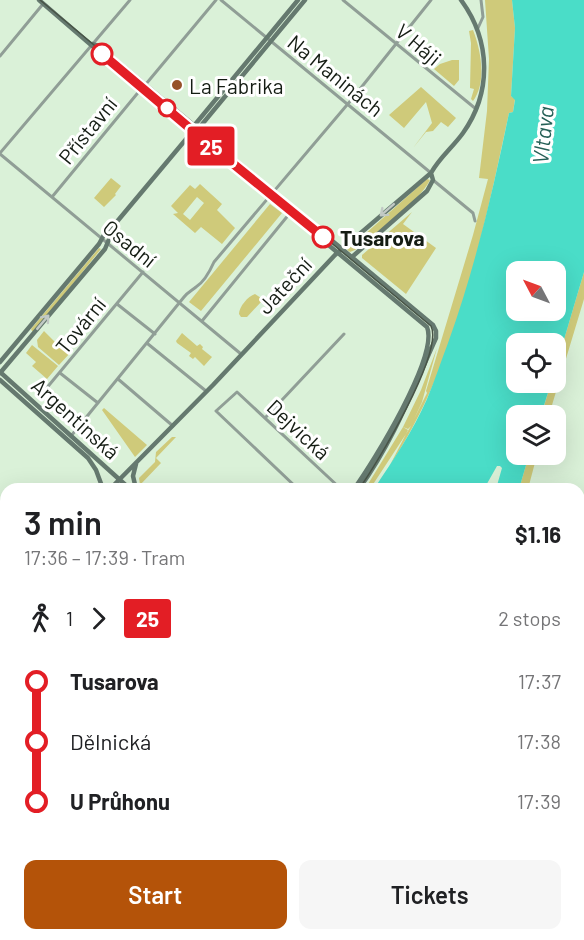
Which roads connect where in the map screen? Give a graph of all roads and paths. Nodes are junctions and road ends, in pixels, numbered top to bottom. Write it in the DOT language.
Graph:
graph roads {
  1 [pos="130,0"];
  2 [pos="216,0"];
  3 [pos="221,0"];
  4 [pos="298,0"];
  5 [pos="305,0"];
  6 [pos="343,0"];
  7 [pos="431,0"];
  8 [pos="461,0"];
  9 [pos="482,0"];
  10 [pos="41,2"];
  11 [pos="478,28"];
  12 [pos="269,40"];
  13 [pos="92,44"];
  14 [pos="396,44"];
  15 [pos="0,56"];
  16 [pos="145,84"];
  17 [pos="141,89"];
  18 [pos="347,104"];
  19 [pos="476,109"];
  20 [pos="194,124"];
  21 [pos="199,128"];
  22 [pos="192,132"];
  23 [pos="0,154"];
  24 [pos="431,173"];
  25 [pos="434,180"];
  26 [pos="272,193"];
  27 [pos="52,197"];
  28 [pos="294,208"];
  29 [pos="290,213"];
  30 [pos="475,221"];
  31 [pos="104,240"];
  32 [pos="343,248"];
  33 [pos="338,252"];
  34 [pos="353,256"];
  35 [pos="348,261"];
  36 [pos="143,272"];
  37 [pos="116,303"];
  38 [pos="179,303"];
  39 [pos="201,321"];
  40 [pos="155,334"];
  41 [pos="344,334"];
  42 [pos="23,335"];
  43 [pos="28,340"];
  44 [pos="148,344"];
  45 [pos="241,354"];
  46 [pos="0,362"];
  47 [pos="0,373"];
  48 [pos="60,373"];
  49 [pos="118,379"];
  50 [pos="0,380"];
  51 [pos="206,391"];
  52 [pos="40,396"];
  53 [pos="98,403"];
  54 [pos="265,418"];
  55 [pos="173,426"];
  56 [pos="71,436"];
  57 [pos="139,459"];
  58 [pos="119,479"];
  59 [pos="101,483"];
  60 [pos="115,483"];
  61 [pos="123,483"];
  62 [pos="134,483"];
  63 [pos="292,483"];
  64 [pos="335,483"];
  65 [pos="358,483"];
  66 [pos="363,483"];
  1 -- 13 [label="street"];
  2 -- 16 [label="street, Přístavní"];
  3 -- 12 [label="street, Na Maninách"];
  4 -- 12 [label="street"];
  5 -- 12 [label="street"];
  6 -- 14 [label="street, V Háji"];
  7 -- 14 [label="street"];
  8 -- 11 [label="street, Jateční"];
  9 -- 11 [label="street"];
  10 -- 13 [label="street"];
  10 -- 15 [label="street"];
  11 -- 19 [label="street, Jateční"];
  12 -- 18 [label="street, Na Maninách"];
  12 -- 20 [label="street"];
  12 -- 21 [label="street"];
  13 -- 16 [label="street"];
  13 -- 17 [label="street"];
  13 -- 23 [label="street"];
  14 -- 18 [label="street"];
  14 -- 19 [label="street, V Háji"];
  16 -- 17 [label="street, Přístavní"];
  16 -- 20 [label="street"];
  17 -- 22 [label="street"];
  17 -- 27 [label="street, Přístavní"];
  18 -- 24 [label="street, Na Maninách"];
  18 -- 26 [label="street"];
  19 -- 24 [label="street, Jateční"];
  20 -- 21 [label="street"];
  20 -- 22 [label="street"];
  21 -- 22 [label="street"];
  21 -- 26 [label="street"];
  22 -- 26 [label="street"];
  22 -- 31 [label="street"];
  23 -- 27 [label="street, Osadní"];
  24 -- 25 [label="street"];
  24 -- 32 [label="street, Jateční, one-way"];
  25 -- 30 [label="street"];
  25 -- 34 [label="street"];
  26 -- 28 [label="street"];
  26 -- 29 [label="street"];
  26 -- 38 [label="street"];
  27 -- 31 [label="street, Osadní"];
  28 -- 29 [label="street"];
  28 -- 32 [label="street"];
  29 -- 33 [label="street"];
  29 -- 39 [label="street"];
  31 -- 36 [label="street, Osadní"];
  31 -- 42 [label="street"];
  43 -- 31 [label="street, one-way"];
  32 -- 33 [label="street, Jateční"];
  32 -- 34 [label="street"];
  33 -- 35 [label="street"];
  33 -- 45 [label="street, Jateční"];
  34 -- 35 [label="street"];
  34 -- 66 [label="street"];
  35 -- 65 [label="street"];
  36 -- 37 [label="street, Tovární"];
  36 -- 38 [label="street, Osadní"];
  37 -- 40 [label="street"];
  37 -- 48 [label="street, Tovární"];
  38 -- 39 [label="street, Osadní"];
  38 -- 40 [label="street"];
  39 -- 45 [label="street, Osadní"];
  40 -- 44 [label="street"];
  41 -- 54 [label="street"];
  42 -- 43 [label="street"];
  42 -- 46 [label="street"];
  43 -- 47 [label="street"];
  44 -- 49 [label="street"];
  44 -- 51 [label="street"];
  45 -- 51 [label="street, Jateční"];
  47 -- 56 [label="street, Argentinská"];
  48 -- 52 [label="street, Tovární"];
  48 -- 53 [label="street"];
  49 -- 53 [label="street"];
  49 -- 55 [label="street"];
  50 -- 59 [label="street, Argentinská"];
  51 -- 55 [label="street, Jateční"];
  53 -- 56 [label="street"];
  54 -- 63 [label="street, Dejvická"];
  54 -- 64 [label="street, Dejvická"];
  55 -- 57 [label="street, Jateční"];
  56 -- 58 [label="street, Argentinská"];
  57 -- 58 [label="street, Jateční"];
  57 -- 62 [label="street"];
  58 -- 60 [label="street, Jateční"];
  58 -- 61 [label="street, Argentinská"];
}
